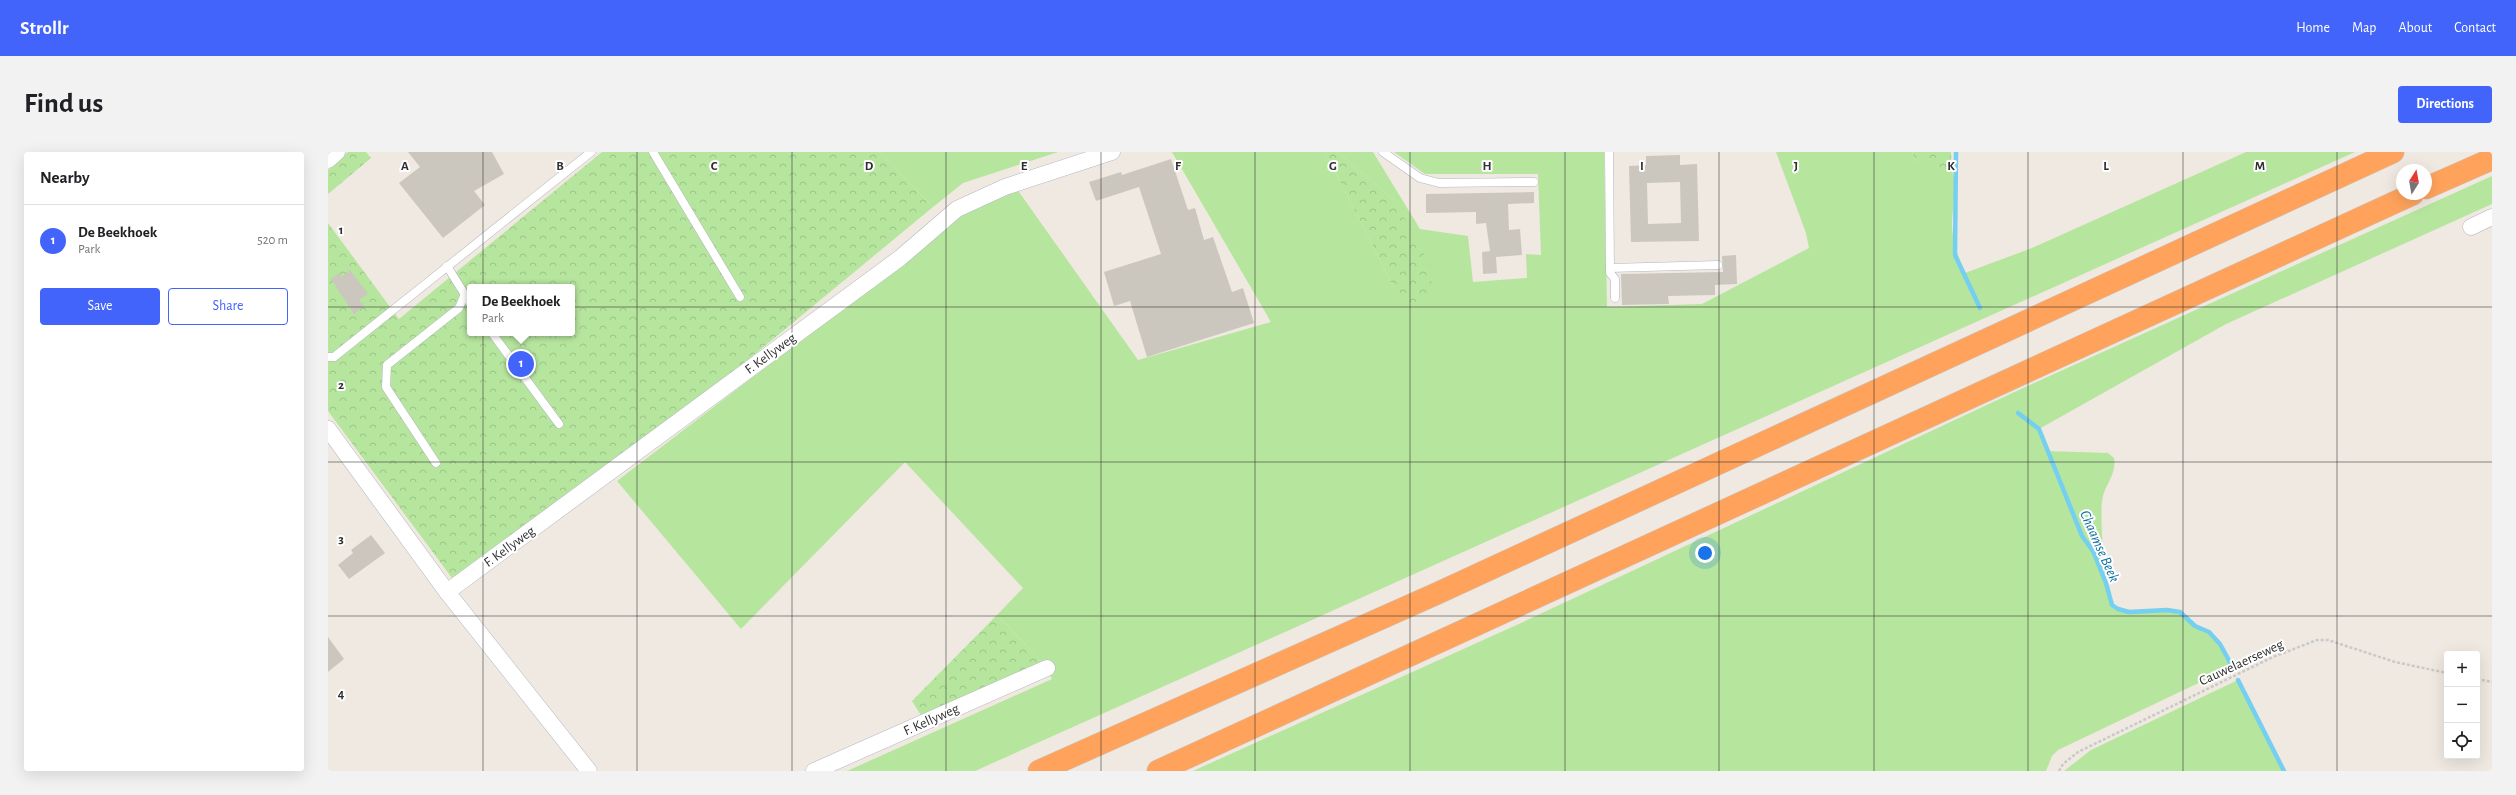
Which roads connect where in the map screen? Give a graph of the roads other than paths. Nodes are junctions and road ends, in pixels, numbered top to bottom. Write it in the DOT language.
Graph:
graph roads {
  1 [pos="337,152"];
  2 [pos="591,152"];
  3 [pos="653,152"];
  4 [pos="1112,152"];
  5 [pos="1382,152"];
  6 [pos="1609,152"];
  7 [pos="2393,152"];
  8 [pos="2492,159"];
  9 [pos="328,160"];
  10 [pos="1534,182"];
  11 [pos="2432,185"];
  12 [pos="2400,200"];
  13 [pos="2492,217"];
  14 [pos="2471,227"];
  15 [pos="1718,265"];
  16 [pos="448,266"];
  17 [pos="1610,268"];
  18 [pos="464,296"];
  19 [pos="740,297"];
  20 [pos="1615,298"];
  21 [pos="467,300"];
  22 [pos="494,336"];
  23 [pos="328,357"];
  24 [pos="558,424"];
  25 [pos="328,429"];
  26 [pos="436,463"];
  27 [pos="447,592"];
  28 [pos="1047,668"];
  29 [pos="589,771"];
  30 [pos="814,771"];
  31 [pos="1039,771"];
  32 [pos="1158,771"];
  1 -- 9 [label="street"];
  2 -- 16 [label="lane"];
  3 -- 19 [label="lane"];
  4 -- 27 [label="street, F. Kellyweg"];
  5 -- 10 [label="lane"];
  6 -- 17 [label="lane"];
  7 -- 31 [label="highway"];
  8 -- 11 [label="highway"];
  12 -- 32 [label="highway"];
  13 -- 14 [label="street"];
  15 -- 17 [label="lane"];
  16 -- 18 [label="lane"];
  16 -- 23 [label="lane"];
  17 -- 20 [label="lane"];
  18 -- 21 [label="lane"];
  18 -- 26 [label="lane"];
  22 -- 24 [label="lane"];
  25 -- 27 [label="street"];
  27 -- 29 [label="street"];
  28 -- 30 [label="street, F. Kellyweg"];
}
